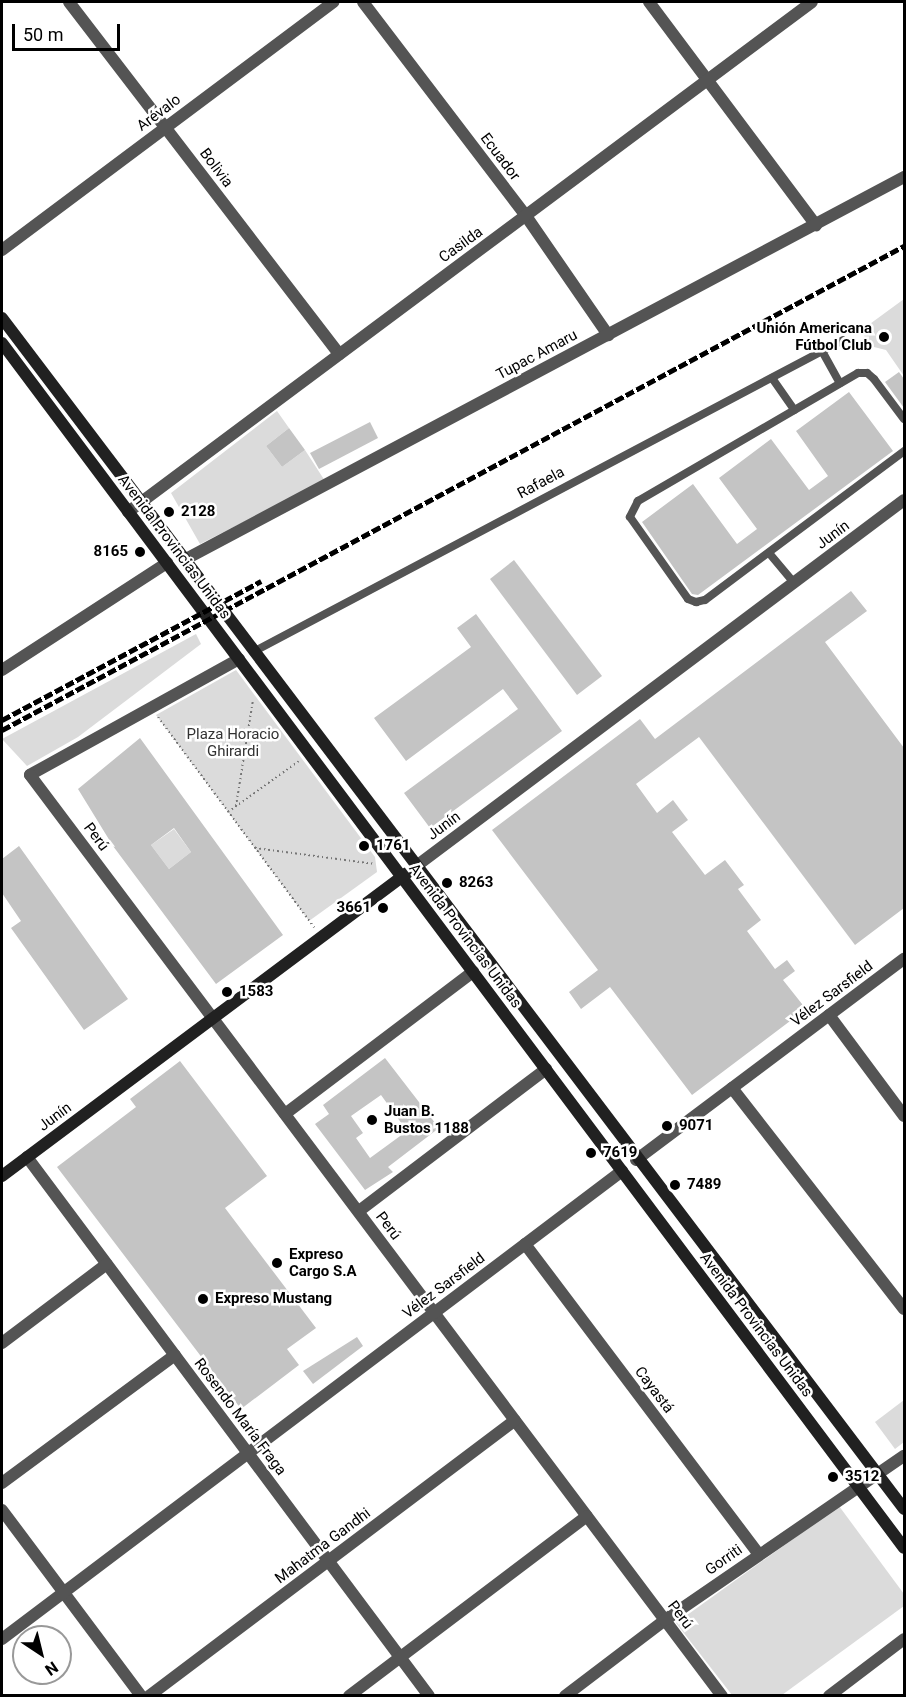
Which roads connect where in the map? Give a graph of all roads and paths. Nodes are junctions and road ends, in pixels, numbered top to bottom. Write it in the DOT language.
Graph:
graph roads {
  1 [pos="69,2"];
  2 [pos="334,2"];
  3 [pos="363,2"];
  4 [pos="649,2"];
  5 [pos="812,2"];
  6 [pos="707,80"];
  7 [pos="166,127"];
  8 [pos="904,177"];
  9 [pos="526,216"];
  10 [pos="816,225"];
  11 [pos="2,250"];
  12 [pos="2,318"];
  13 [pos="608,335"];
  14 [pos="843,340"];
  15 [pos="2,343"];
  16 [pos="822,351"];
  17 [pos="339,354"];
  18 [pos="772,378"];
  19 [pos="840,383"];
  20 [pos="794,410"];
  21 [pos="904,419"];
  22 [pos="904,451"];
  23 [pos="904,500"];
  24 [pos="140,503"];
  25 [pos="128,512"];
  26 [pos="769,553"];
  27 [pos="184,560"];
  28 [pos="167,563"];
  29 [pos="794,583"];
  30 [pos="253,652"];
  31 [pos="239,659"];
  32 [pos="2,670"];
  33 [pos="256,682"];
  34 [pos="150,708"];
  35 [pos="309,753"];
  36 [pos="236,806"];
  37 [pos="228,812"];
  38 [pos="255,848"];
  39 [pos="415,867"];
  40 [pos="399,872"];
  41 [pos="322,937"];
  42 [pos="904,959"];
  43 [pos="473,972"];
  44 [pos="829,1015"];
  45 [pos="213,1018"];
  46 [pos="546,1069"];
  47 [pos="732,1088"];
  48 [pos="285,1114"];
  49 [pos="904,1116"];
  50 [pos="27,1157"];
  51 [pos="636,1160"];
  52 [pos="622,1171"];
  53 [pos="2,1176"];
  54 [pos="359,1211"];
  55 [pos="525,1244"];
  56 [pos="107,1264"];
  57 [pos="904,1309"];
  58 [pos="434,1312"];
  59 [pos="2,1343"];
  60 [pos="175,1355"];
  61 [pos="515,1420"];
  62 [pos="248,1453"];
  63 [pos="904,1456"];
  64 [pos="878,1475"];
  65 [pos="2,1483"];
  66 [pos="858,1486"];
  67 [pos="2,1509"];
  68 [pos="904,1509"];
  69 [pos="587,1516"];
  70 [pos="904,1548"];
  71 [pos="759,1554"];
  72 [pos="328,1561"];
  73 [pos="63,1592"];
  74 [pos="665,1620"];
  75 [pos="2,1639"];
  76 [pos="904,1639"];
  77 [pos="400,1657"];
  78 [pos="141,1695"];
  79 [pos="149,1695"];
  80 [pos="349,1695"];
  81 [pos="429,1695"];
  82 [pos="565,1695"];
  83 [pos="722,1695"];
  84 [pos="829,1695"];
  1 -- 7 [label="street, Bolivia"];
  2 -- 7 [label="street, Arévalo"];
  3 -- 9 [label="street, Ecuador"];
  4 -- 6 [label="street"];
  5 -- 6 [label="street, Casilda"];
  6 -- 9 [label="street, Casilda"];
  6 -- 10 [label="street"];
  7 -- 11 [label="street, Arévalo"];
  7 -- 17 [label="street, Bolivia"];
  8 -- 10 [label="street, Tupac Amaru"];
  9 -- 13 [label="street, Ecuador"];
  9 -- 17 [label="street, Casilda"];
  10 -- 13 [label="street, Tupac Amaru"];
  12 -- 24 [label="main road, Avenida Provincias Unidas"];
  13 -- 27 [label="street, Tupac Amaru"];
  14 -- 16 [label="lane, Rafaela"];
  15 -- 25 [label="main road, Avenida Provincias Unidas"];
  16 -- 18 [label="lane, Rafaela"];
  16 -- 19 [label="lane"];
  17 -- 24 [label="street, Casilda"];
  18 -- 20 [label="lane"];
  18 -- 30 [label="lane, Rafaela"];
  19 -- 20 [label="lane"];
  19 -- 21 [label="lane"];
  20 -- 26 [label="lane"];
  22 -- 26 [label="lane"];
  23 -- 29 [label="street, Junín"];
  24 -- 25 [label="street, Casilda"];
  24 -- 27 [label="main road, Avenida Provincias Unidas"];
  25 -- 28 [label="main road, Avenida Provincias Unidas"];
  26 -- 29 [label="lane"];
  27 -- 30 [label="main road, Avenida Provincias Unidas"];
  28 -- 31 [label="main road, Avenida Provincias Unidas"];
  28 -- 32 [label="street"];
  29 -- 39 [label="street, Junín"];
  30 -- 39 [label="main road, Avenida Provincias Unidas"];
  31 -- 33 [label="main road, Avenida Provincias Unidas"];
  31 -- 34 [label="street"];
  33 -- 35 [label="main road, Avenida Provincias Unidas"];
  33 -- 36 [label="path"];
  34 -- 37 [label="path"];
  34 -- 45 [label="street, Perú"];
  35 -- 36 [label="path"];
  35 -- 40 [label="main road, Avenida Provincias Unidas"];
  36 -- 37 [label="path"];
  37 -- 38 [label="path"];
  38 -- 40 [label="path"];
  38 -- 41 [label="path"];
  39 -- 40 [label="main road, Junín"];
  39 -- 51 [label="main road, Avenida Provincias Unidas"];
  40 -- 41 [label="main road, Junín"];
  40 -- 43 [label="main road, Avenida Provincias Unidas"];
  41 -- 45 [label="main road, Junín"];
  42 -- 44 [label="street, Vélez Sarsfield"];
  43 -- 46 [label="main road, Avenida Provincias Unidas"];
  43 -- 48 [label="street"];
  44 -- 47 [label="street, Vélez Sarsfield"];
  44 -- 49 [label="street"];
  45 -- 48 [label="street, Perú"];
  45 -- 50 [label="main road, Junín"];
  46 -- 52 [label="main road, Avenida Provincias Unidas"];
  46 -- 54 [label="street"];
  47 -- 51 [label="street, Vélez Sarsfield"];
  47 -- 57 [label="street"];
  48 -- 54 [label="street, Perú"];
  50 -- 53 [label="main road, Junín"];
  50 -- 56 [label="street, Rosendo María Fraga"];
  51 -- 52 [label="main road, Vélez Sarsfield"];
  51 -- 64 [label="main road, Avenida Provincias Unidas"];
  52 -- 55 [label="street, Vélez Sarsfield"];
  52 -- 66 [label="main road, Avenida Provincias Unidas"];
  54 -- 58 [label="street, Perú"];
  55 -- 58 [label="street, Vélez Sarsfield"];
  55 -- 71 [label="street, Cayastá"];
  56 -- 59 [label="street"];
  56 -- 60 [label="street, Rosendo María Fraga"];
  58 -- 61 [label="street, Perú"];
  58 -- 62 [label="street, Vélez Sarsfield"];
  60 -- 62 [label="street, Rosendo María Fraga"];
  60 -- 65 [label="street"];
  61 -- 69 [label="street, Perú"];
  61 -- 72 [label="street, Mahatma Gandhi"];
  62 -- 72 [label="street, Rosendo María Fraga"];
  62 -- 73 [label="street, Vélez Sarsfield"];
  63 -- 64 [label="street, Gorriti"];
  64 -- 66 [label="street, Gorriti"];
  64 -- 68 [label="main road, Avenida Provincias Unidas"];
  66 -- 70 [label="main road, Avenida Provincias Unidas"];
  66 -- 71 [label="street, Gorriti"];
  67 -- 73 [label="street"];
  69 -- 74 [label="street, Perú"];
  69 -- 77 [label="street"];
  71 -- 74 [label="street, Gorriti"];
  72 -- 77 [label="street, Rosendo María Fraga"];
  72 -- 79 [label="street, Mahatma Gandhi"];
  73 -- 75 [label="street, Vélez Sarsfield"];
  73 -- 78 [label="street"];
  74 -- 82 [label="street, Gorriti"];
  74 -- 83 [label="street, Perú"];
  76 -- 84 [label="street"];
  77 -- 80 [label="street"];
  77 -- 81 [label="street, Rosendo María Fraga"];
}
